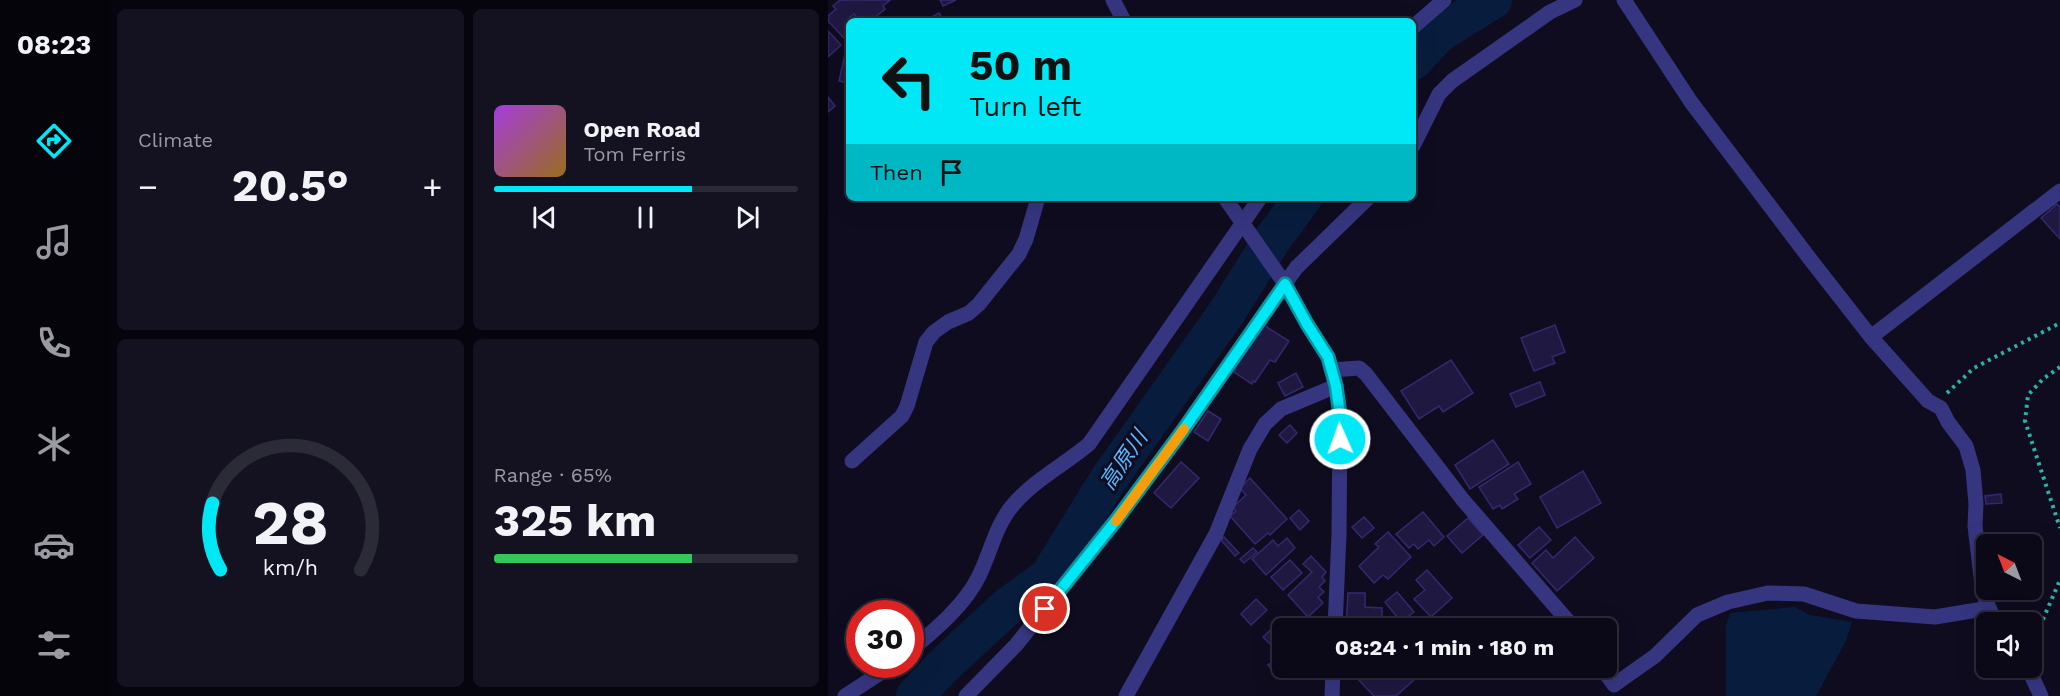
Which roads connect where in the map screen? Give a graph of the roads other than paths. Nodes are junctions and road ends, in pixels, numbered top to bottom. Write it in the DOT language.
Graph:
graph roads {
  1 [pos="1113,0"];
  2 [pos="1444,0"];
  3 [pos="1575,0"];
  4 [pos="1624,0"];
  5 [pos="1546,6"];
  6 [pos="1122,18"];
  7 [pos="1416,24"];
  8 [pos="1416,140"];
  9 [pos="2060,191"];
  10 [pos="1037,201"];
  11 [pos="1227,201"];
  12 [pos="1258,201"];
  13 [pos="1365,201"];
  14 [pos="1243,225"];
  15 [pos="1283,281"];
  16 [pos="1871,338"];
  17 [pos="1331,370"];
  18 [pos="1336,386"];
  19 [pos="852,461"];
  20 [pos="1991,612"];
  21 [pos="1976,616"];
  22 [pos="1336,618"];
  23 [pos="1565,618"];
  24 [pos="924,638"];
  25 [pos="872,678"];
  26 [pos="1333,678"];
  27 [pos="1609,678"];
  28 [pos="2033,678"];
  29 [pos="844,696"];
  30 [pos="966,696"];
  31 [pos="1126,696"];
  32 [pos="1332,696"];
  33 [pos="2042,696"];
  1 -- 6 [label="street"];
  2 -- 7 [label="street"];
  3 -- 5 [label="street"];
  4 -- 16 [label="street"];
  5 -- 8 [label="street"];
  9 -- 16 [label="street"];
  10 -- 19 [label="street"];
  11 -- 14 [label="street"];
  12 -- 14 [label="street"];
  13 -- 15 [label="street"];
  14 -- 15 [label="street"];
  14 -- 24 [label="street"];
  15 -- 17 [label="street"];
  15 -- 30 [label="street"];
  16 -- 20 [label="street"];
  17 -- 18 [label="street"];
  17 -- 23 [label="street"];
  18 -- 22 [label="street"];
  18 -- 31 [label="street"];
  21 -- 27 [label="street"];
  25 -- 29 [label="street"];
  26 -- 32 [label="street"];
  28 -- 33 [label="street"];
}
